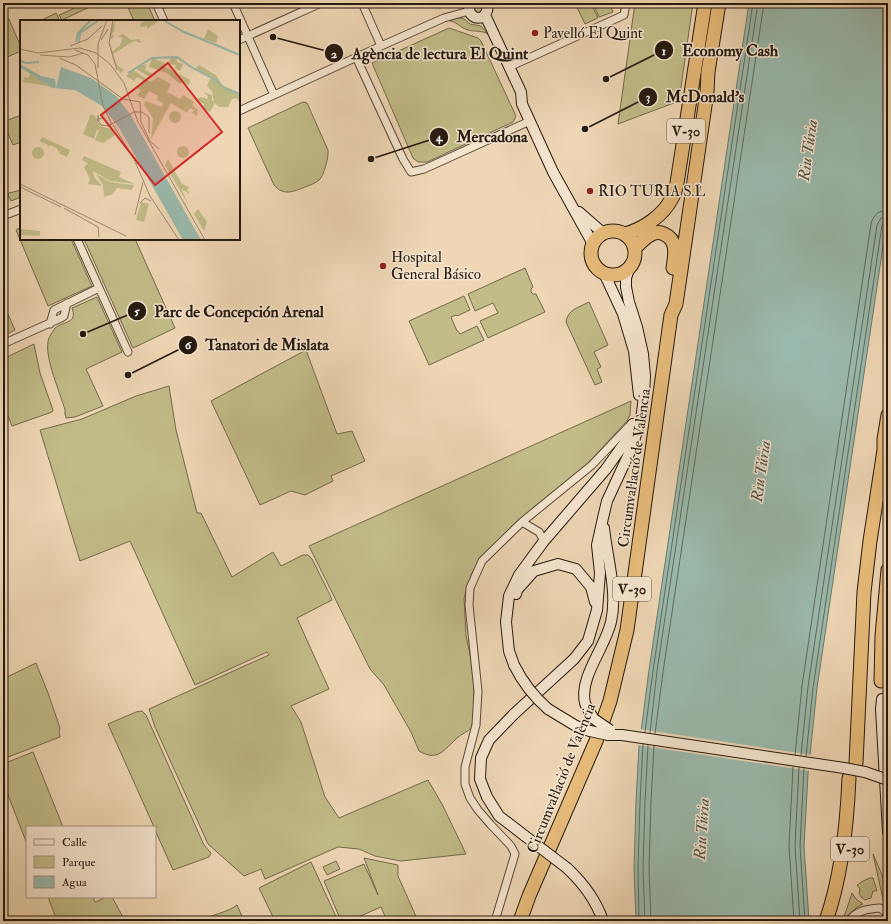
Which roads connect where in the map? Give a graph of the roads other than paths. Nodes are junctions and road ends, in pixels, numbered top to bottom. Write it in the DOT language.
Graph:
graph roads {
  1 [pos="165,3"];
  2 [pos="233,3"];
  3 [pos="321,3"];
  4 [pos="362,3"];
  5 [pos="486,3"];
  6 [pos="626,3"];
  7 [pos="705,3"];
  8 [pos="718,3"];
  9 [pos="157,5"];
  10 [pos="469,7"];
  11 [pos="485,15"];
  12 [pos="164,20"];
  13 [pos="248,36"];
  14 [pos="240,40"];
  15 [pos="381,46"];
  16 [pos="356,57"];
  17 [pos="509,68"];
  18 [pos="274,95"];
  19 [pos="240,111"];
  20 [pos="530,121"];
  21 [pos="567,198"];
  22 [pos="20,208"];
  23 [pos="3,216"];
  24 [pos="603,233"];
  25 [pos="625,234"];
  26 [pos="77,240"];
  27 [pos="593,244"];
  28 [pos="635,248"];
  29 [pos="629,269"];
  30 [pos="604,273"];
  31 [pos="99,288"];
  32 [pos="67,303"];
  33 [pos="671,315"];
  34 [pos="50,324"];
  35 [pos="3,344"];
  36 [pos="128,352"];
  37 [pos="888,415"];
  38 [pos="636,418"];
  39 [pos="884,439"];
  40 [pos="888,477"];
  41 [pos="603,518"];
  42 [pos="522,522"];
  43 [pos="544,541"];
  44 [pos="888,570"];
  45 [pos="864,607"];
  46 [pos="597,610"];
  47 [pos="506,622"];
  48 [pos="885,641"];
  49 [pos="885,676"];
  50 [pos="882,698"];
  51 [pos="609,732"];
  52 [pos="888,739"];
  53 [pos="851,770"];
  54 [pos="888,780"];
  55 [pos="888,832"];
  56 [pos="888,914"];
  57 [pos="831,918"];
  58 [pos="495,921"];
  59 [pos="520,921"];
  60 [pos="603,921"];
  61 [pos="849,921"];
  1 -- 9 [label="street"];
  2 -- 13 [label="street"];
  3 -- 13 [label="street"];
  4 -- 15 [label="street"];
  5 -- 11 [label="main road"];
  6 -- 17 [label="street"];
  7 -- 25 [label="highway, V-30"];
  8 -- 33 [label="highway, Circumval·lació de València / V-30"];
  9 -- 12 [label="street"];
  10 -- 11 [label="main road"];
  10 -- 15 [label="street"];
  11 -- 17 [label="main road"];
  13 -- 14 [label="street"];
  13 -- 18 [label="street"];
  15 -- 16 [label="street"];
  16 -- 18 [label="street"];
  16 -- 20 [label="street"];
  17 -- 20 [label="main road"];
  18 -- 19 [label="street"];
  20 -- 21 [label="main road"];
  21 -- 24 [label="main road"];
  21 -- 27 [label="main road"];
  22 -- 23 [label="street"];
  24 -- 25 [label="highway"];
  24 -- 27 [label="highway"];
  25 -- 28 [label="highway"];
  26 -- 31 [label="street"];
  27 -- 30 [label="highway"];
  28 -- 29 [label="highway"];
  28 -- 33 [label="highway"];
  29 -- 30 [label="highway"];
  29 -- 41 [label="main road"];
  30 -- 38 [label="main road"];
  31 -- 32 [label="street"];
  31 -- 36 [label="street"];
  32 -- 34 [label="street"];
  32 -- 34 [label="street"];
  33 -- 59 [label="highway, Circumval·lació de València / V-30"];
  34 -- 35 [label="street"];
  37 -- 39 [label="highway"];
  38 -- 42 [label="street"];
  38 -- 43 [label="main road"];
  39 -- 45 [label="highway"];
  39 -- 53 [label="highway"];
  40 -- 45 [label="highway"];
  41 -- 46 [label="main road"];
  41 -- 51 [label="main road, bridge"];
  42 -- 43 [label="street"];
  42 -- 58 [label="street"];
  43 -- 47 [label="main road"];
  44 -- 48 [label="highway"];
  45 -- 53 [label="highway"];
  46 -- 47 [label="main road"];
  46 -- 60 [label="main road, bridge"];
  47 -- 51 [label="main road, bridge"];
  48 -- 49 [label="highway"];
  49 -- 50 [label="main road"];
  50 -- 52 [label="main road"];
  50 -- 55 [label="main road"];
  51 -- 53 [label="main road"];
  53 -- 54 [label="main road, bridge"];
  53 -- 57 [label="highway"];
  56 -- 61 [label="street"];
}
